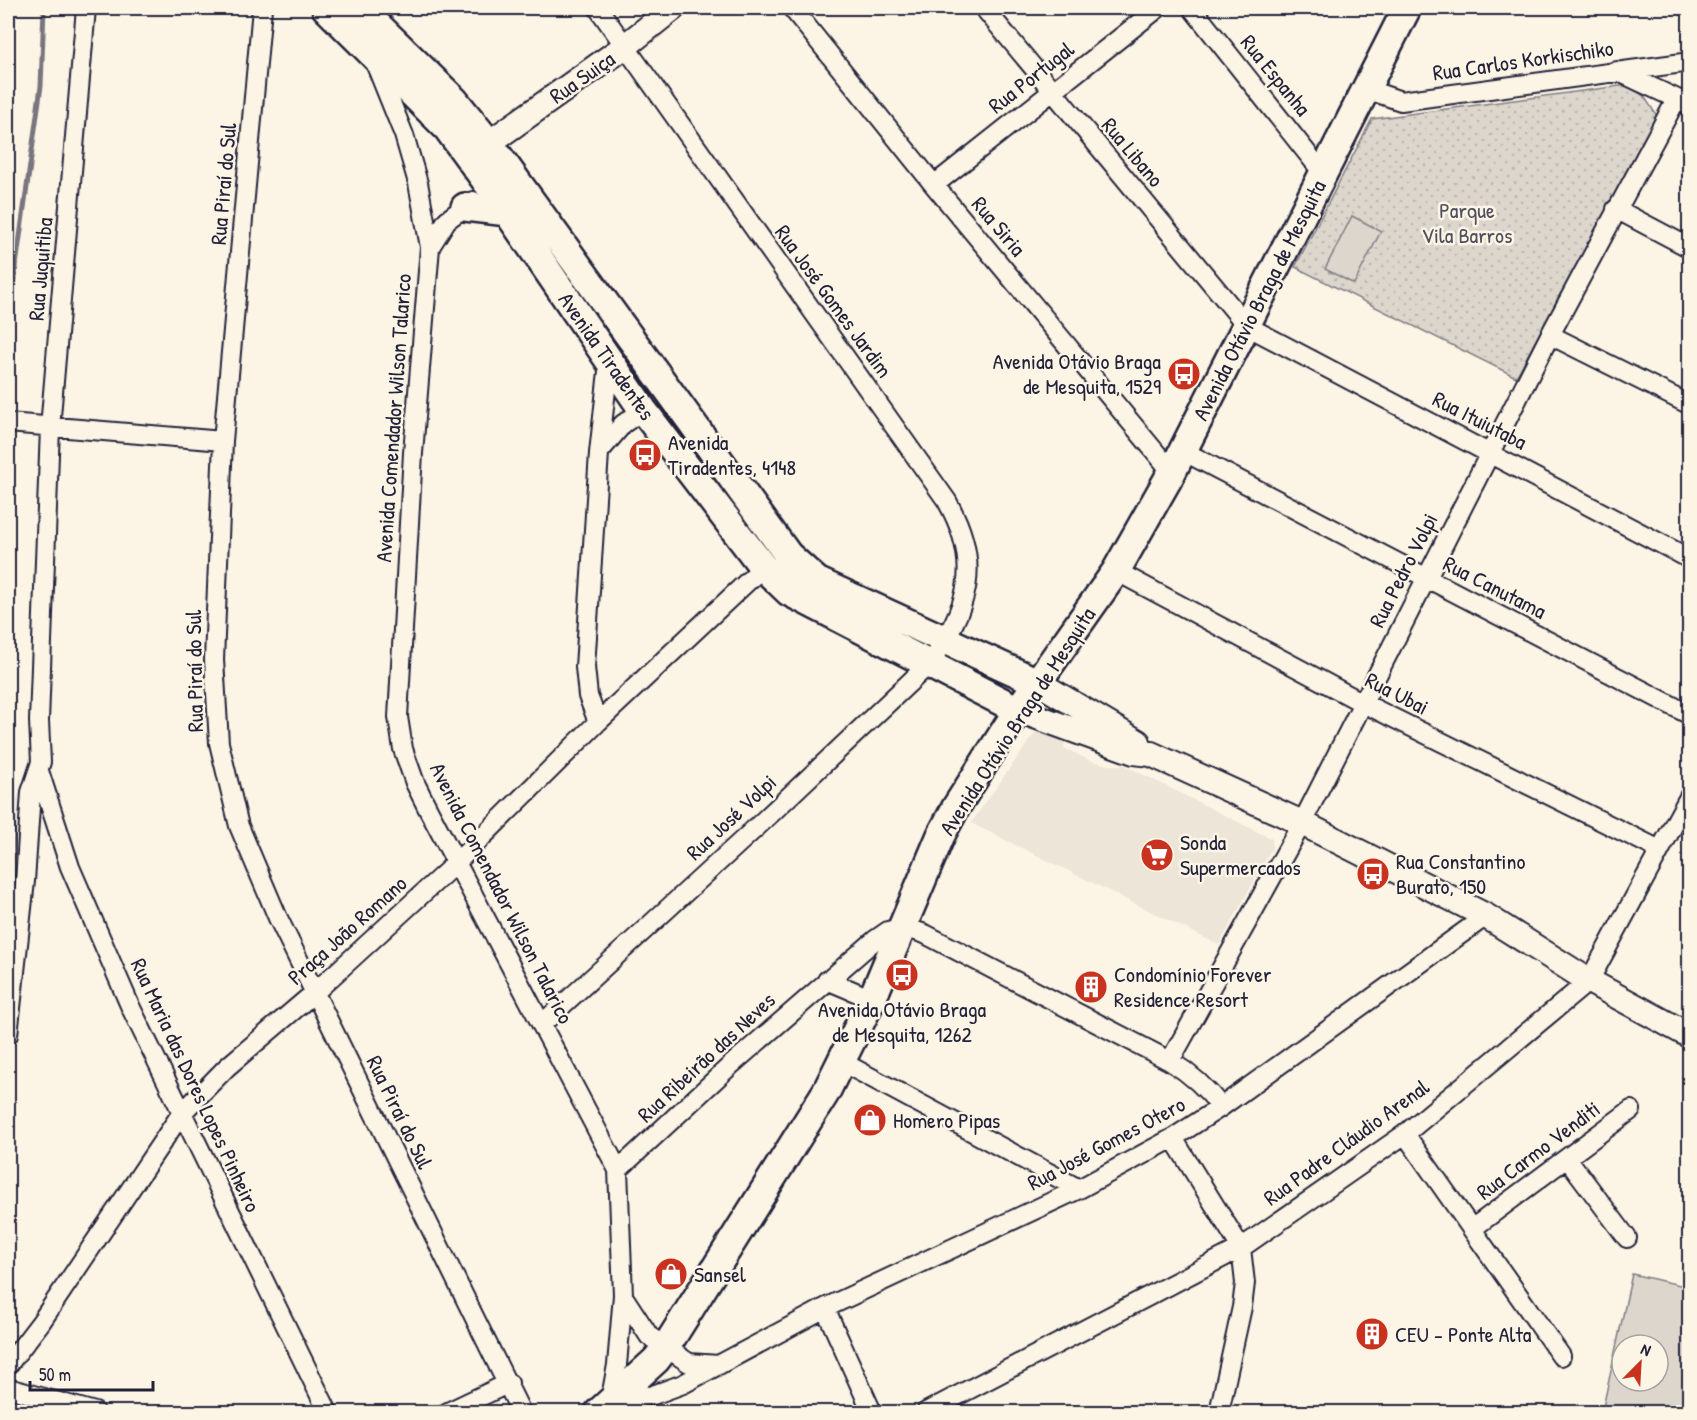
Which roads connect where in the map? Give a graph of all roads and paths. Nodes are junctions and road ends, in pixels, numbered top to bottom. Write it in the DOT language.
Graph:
graph roads {
  1 [pos="86,8"];
  2 [pos="262,8"];
  3 [pos="326,8"];
  4 [pos="360,8"];
  5 [pos="598,8"];
  6 [pos="673,8"];
  7 [pos="792,8"];
  8 [pos="984,8"];
  9 [pos="1158,8"];
  10 [pos="1192,8"];
  11 [pos="1407,8"];
  12 [pos="624,47"];
  13 [pos="370,53"];
  14 [pos="1689,62"];
  15 [pos="1617,71"];
  16 [pos="1366,89"];
  17 [pos="1051,92"];
  18 [pos="1683,102"];
  19 [pos="489,143"];
  20 [pos="1323,173"];
  21 [pos="501,180"];
  22 [pos="934,185"];
  23 [pos="465,207"];
  24 [pos="1616,209"];
  25 [pos="508,212"];
  26 [pos="430,247"];
  27 [pos="1689,248"];
  28 [pos="1247,326"];
  29 [pos="1550,335"];
  30 [pos="609,362"];
  31 [pos="1689,405"];
  32 [pos="643,410"];
  33 [pos="8,423"];
  34 [pos="51,428"];
  35 [pos="223,441"];
  36 [pos="599,453"];
  37 [pos="1490,454"];
  38 [pos="1177,461"];
  39 [pos="1689,559"];
  40 [pos="763,567"];
  41 [pos="1116,571"];
  42 [pos="1426,579"];
  43 [pos="946,640"];
  44 [pos="928,665"];
  45 [pos="1037,682"];
  46 [pos="1363,703"];
  47 [pos="1018,710"];
  48 [pos="1689,715"];
  49 [pos="598,722"];
  50 [pos="1151,754"];
  51 [pos="39,771"];
  52 [pos="1689,795"];
  53 [pos="1302,823"];
  54 [pos="1660,850"];
  55 [pos="457,862"];
  56 [pos="1486,916"];
  57 [pos="904,927"];
  58 [pos="827,980"];
  59 [pos="1589,981"];
  60 [pos="314,993"];
  61 [pos="872,999"];
  62 [pos="543,1023"];
  63 [pos="8,1035"];
  64 [pos="1689,1036"];
  65 [pos="1170,1061"];
  66 [pos="842,1062"];
  67 [pos="1221,1107"];
  68 [pos="1631,1110"];
  69 [pos="181,1114"];
  70 [pos="1405,1134"];
  71 [pos="1173,1138"];
  72 [pos="1567,1158"];
  73 [pos="618,1170"];
  74 [pos="1079,1189"];
  75 [pos="1473,1228"];
  76 [pos="1627,1238"];
  77 [pos="1241,1248"];
  78 [pos="623,1295"];
  79 [pos="825,1308"];
  80 [pos="666,1347"];
  81 [pos="1561,1356"];
  82 [pos="8,1365"];
  83 [pos="721,1365"];
  84 [pos="509,1383"];
  85 [pos="8,1388"];
  86 [pos="605,1408"];
  87 [pos="95,1413"];
  88 [pos="328,1413"];
  89 [pos="448,1413"];
  90 [pos="521,1413"];
  91 [pos="872,1413"];
  92 [pos="926,1413"];
  93 [pos="1220,1413"];
  1 -- 34 [label="street, Rua Juquitiba"];
  2 -- 35 [label="street, Rua Piraí do Sul"];
  3 -- 13 [label="main road, Avenida Tiradentes"];
  4 -- 19 [label="main road, Avenida Tiradentes"];
  5 -- 12 [label="street, Rua José Gomes Jardim"];
  6 -- 12 [label="street, Rua Suiça"];
  7 -- 22 [label="street, Rua Siria"];
  8 -- 17 [label="street, Rua Libano"];
  9 -- 17 [label="street, Rua Portugal"];
  10 -- 20 [label="street, Rua Espanha"];
  11 -- 16 [label="main road, Avenida Otávio Braga de Mesquita"];
  12 -- 19 [label="street, Rua Suiça"];
  12 -- 43 [label="street, Rua José Gomes Jardim"];
  13 -- 21 [label="main road, Avenida Tiradentes"];
  13 -- 26 [label="street, Avenida Comendador Wilson Talarico"];
  14 -- 15 [label="street, Rua Carlos Korkischiko"];
  15 -- 16 [label="street, Rua Carlos Korkischiko"];
  15 -- 18 [label="street"];
  16 -- 20 [label="main road, Avenida Otávio Braga de Mesquita"];
  17 -- 22 [label="street, Rua Portugal"];
  17 -- 28 [label="street, Rua Libano"];
  18 -- 24 [label="street, Rua Pedro Volpi"];
  19 -- 21 [label="main road, Avenida Tiradentes"];
  20 -- 28 [label="main road, Avenida Otávio Braga de Mesquita"];
  21 -- 23 [label="street, Avenida Comendador Wilson Talarico"];
  21 -- 25 [label="main road, Avenida Tiradentes"];
  21 -- 43 [label="main road, Avenida Tiradentes"];
  22 -- 38 [label="street, Rua Siria"];
  23 -- 25 [label="main road"];
  23 -- 26 [label="street, Avenida Comendador Wilson Talarico"];
  24 -- 27 [label="street"];
  24 -- 29 [label="street, Rua Pedro Volpi"];
  25 -- 30 [label="main road, Avenida Tiradentes"];
  26 -- 55 [label="street, Avenida Comendador Wilson Talarico"];
  28 -- 37 [label="street, Rua Ituiutaba"];
  28 -- 38 [label="main road, Avenida Otávio Braga de Mesquita"];
  29 -- 31 [label="street"];
  29 -- 37 [label="street, Rua Pedro Volpi"];
  30 -- 32 [label="main road, Avenida Tiradentes"];
  30 -- 36 [label="street"];
  32 -- 36 [label="street"];
  32 -- 40 [label="main road, Avenida Tiradentes"];
  33 -- 34 [label="street"];
  34 -- 35 [label="street"];
  34 -- 51 [label="street, Rua Juquitiba"];
  35 -- 60 [label="street, Rua Piraí do Sul"];
  36 -- 49 [label="street"];
  37 -- 39 [label="street, Rua Ituiutaba"];
  37 -- 42 [label="street, Rua Pedro Volpi"];
  38 -- 41 [label="main road, Avenida Otávio Braga de Mesquita"];
  38 -- 42 [label="street, Rua Canutama"];
  40 -- 44 [label="main road, Avenida Tiradentes"];
  40 -- 49 [label="street, Praça João Romano"];
  41 -- 45 [label="main road, Avenida Otávio Braga de Mesquita"];
  41 -- 46 [label="street, Rua Ubai"];
  42 -- 46 [label="street, Rua Pedro Volpi"];
  42 -- 48 [label="street, Rua Canutama"];
  43 -- 44 [label="street, Rua José Volpi"];
  43 -- 45 [label="main road, Avenida Tiradentes"];
  44 -- 47 [label="main road, Avenida Tiradentes"];
  44 -- 62 [label="street, Rua José Volpi"];
  45 -- 47 [label="main road, Avenida Otávio Braga de Mesquita"];
  45 -- 50 [label="street"];
  46 -- 53 [label="street, Rua Pedro Volpi"];
  46 -- 54 [label="street, Rua Ubai"];
  47 -- 50 [label="street"];
  47 -- 57 [label="main road, Avenida Otávio Braga de Mesquita"];
  49 -- 55 [label="street, Praça João Romano"];
  50 -- 53 [label="street"];
  51 -- 63 [label="street, Rua Juquitiba"];
  51 -- 69 [label="street, Rua Maria das Dores Lopes Pinheiro"];
  52 -- 54 [label="street, Rua Padre Cláudio Arenal"];
  53 -- 56 [label="street"];
  53 -- 65 [label="street, Rua Pedro Volpi"];
  54 -- 59 [label="street, Rua Padre Cláudio Arenal"];
  55 -- 60 [label="street, Praça João Romano"];
  55 -- 62 [label="street, Avenida Comendador Wilson Talarico"];
  56 -- 59 [label="street"];
  56 -- 67 [label="street, Rua José Gomes Otero"];
  57 -- 58 [label="street, Rua Ribeirão das Neves"];
  57 -- 61 [label="main road, Avenida Otávio Braga de Mesquita"];
  57 -- 65 [label="street"];
  58 -- 61 [label="street"];
  58 -- 73 [label="street, Rua Ribeirão das Neves"];
  59 -- 64 [label="street"];
  59 -- 70 [label="street, Rua Padre Cláudio Arenal"];
  60 -- 69 [label="street, Praça João Romano"];
  60 -- 84 [label="street, Rua Piraí do Sul"];
  61 -- 66 [label="main road, Avenida Otávio Braga de Mesquita"];
  62 -- 73 [label="street, Avenida Comendador Wilson Talarico"];
  65 -- 67 [label="street"];
  66 -- 74 [label="street"];
  66 -- 80 [label="main road, Avenida Otávio Braga de Mesquita"];
  67 -- 71 [label="street, Rua José Gomes Otero"];
  68 -- 72 [label="street, Rua Carmo Venditi"];
  69 -- 82 [label="street, Praça João Romano"];
  69 -- 88 [label="street, Rua Maria das Dores Lopes Pinheiro"];
  70 -- 75 [label="street"];
  70 -- 77 [label="street, Rua Padre Cláudio Arenal"];
  71 -- 74 [label="street, Rua José Gomes Otero"];
  71 -- 77 [label="street"];
  72 -- 75 [label="street, Rua Carmo Venditi"];
  72 -- 76 [label="street"];
  73 -- 78 [label="street, Avenida Comendador Wilson Talarico"];
  74 -- 79 [label="street, Rua José Gomes Otero"];
  75 -- 81 [label="street"];
  77 -- 92 [label="street, Rua Padre Cláudio Arenal"];
  77 -- 93 [label="street"];
  78 -- 80 [label="street"];
  78 -- 86 [label="street, Avenida Comendador Wilson Talarico"];
  79 -- 83 [label="street, Rua José Gomes Otero"];
  79 -- 91 [label="street"];
  80 -- 83 [label="street"];
  80 -- 86 [label="main road, Avenida Otávio Braga de Mesquita"];
  83 -- 86 [label="street, Rua José Gomes Otero"];
  84 -- 89 [label="street"];
  84 -- 90 [label="street, Rua Piraí do Sul"];
  85 -- 87 [label="street"];
}
